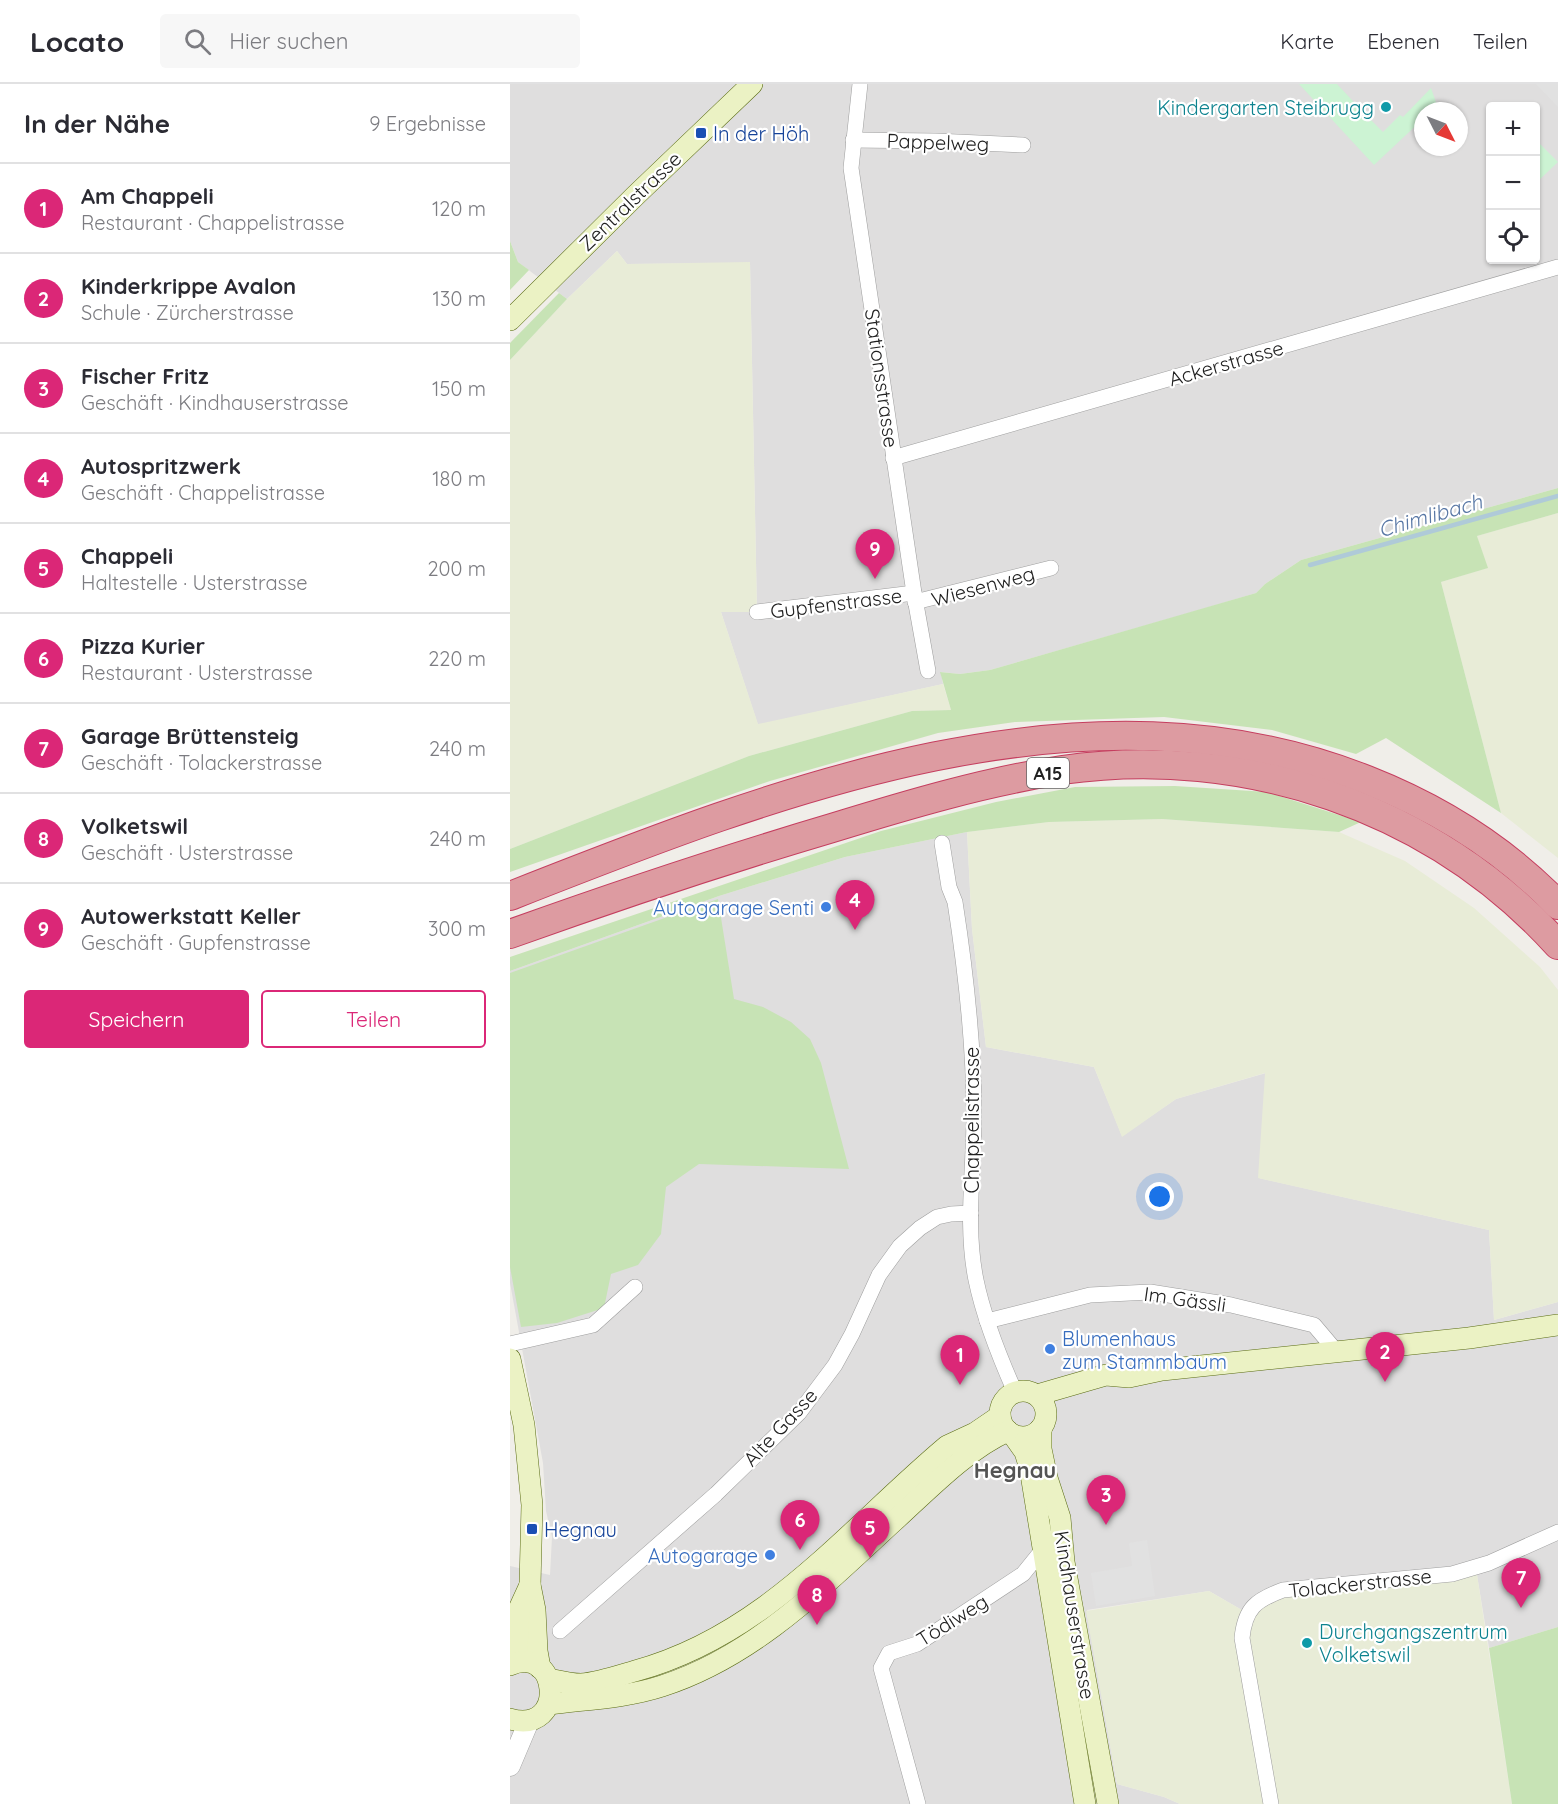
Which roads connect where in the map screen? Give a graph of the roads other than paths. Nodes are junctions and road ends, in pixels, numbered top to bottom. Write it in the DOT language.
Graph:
graph roads {
  1 [pos="752,84"];
  2 [pos="861,84"];
  3 [pos="853,140"];
  4 [pos="1023,145"];
  5 [pos="1558,267"];
  6 [pos="510,320"];
  7 [pos="893,458"];
  8 [pos="1051,568"];
  9 [pos="915,598"];
  10 [pos="758,612"];
  11 [pos="928,671"];
  12 [pos="942,843"];
  13 [pos="510,896"];
  14 [pos="1558,905"];
  15 [pos="510,934"];
  16 [pos="1558,945"];
  17 [pos="971,1213"];
  18 [pos="635,1287"];
  19 [pos="987,1321"];
  20 [pos="1558,1325"];
  21 [pos="510,1344"];
  22 [pos="1336,1351"];
  23 [pos="510,1359"];
  24 [pos="1130,1377"];
  25 [pos="1015,1392"];
  26 [pos="1037,1395"];
  27 [pos="1044,1421"];
  28 [pos="1007,1427"];
  29 [pos="1558,1532"];
  30 [pos="1044,1548"];
  31 [pos="1023,1575"];
  32 [pos="530,1585"];
  33 [pos="1051,1591"];
  34 [pos="561,1631"];
  35 [pos="512,1664"];
  36 [pos="545,1673"];
  37 [pos="549,1704"];
  38 [pos="520,1720"];
  39 [pos="510,1766"];
  40 [pos="918,1804"];
  41 [pos="1085,1804"];
  42 [pos="1108,1804"];
  43 [pos="1271,1804"];
  1 -- 6 [label="main road, Zentralstrasse"];
  2 -- 3 [label="street, Stationsstrasse"];
  3 -- 4 [label="street, Pappelweg"];
  3 -- 7 [label="street, Stationsstrasse"];
  5 -- 7 [label="street, Ackerstrasse"];
  7 -- 9 [label="street, Stationsstrasse"];
  8 -- 9 [label="street, Wiesenweg"];
  9 -- 10 [label="street, Gupfenstrasse"];
  9 -- 11 [label="street, Stationsstrasse"];
  12 -- 17 [label="street, Chappelistrasse"];
  13 -- 14 [label="highway, A15"];
  15 -- 16 [label="highway, A15"];
  17 -- 19 [label="street, Chappelistrasse"];
  17 -- 34 [label="street, Alte Gasse"];
  18 -- 21 [label="street"];
  19 -- 22 [label="street, Im Gässli"];
  19 -- 25 [label="street, Chappelistrasse"];
  20 -- 22 [label="main road"];
  22 -- 24 [label="main road"];
  23 -- 32 [label="main road"];
  24 -- 26 [label="main road"];
  24 -- 27 [label="main road"];
  25 -- 26 [label="main road"];
  25 -- 28 [label="main road"];
  26 -- 27 [label="main road"];
  27 -- 28 [label="main road"];
  27 -- 42 [label="main road, Kindhauserstrasse"];
  28 -- 30 [label="main road, Kindhauserstrasse"];
  28 -- 36 [label="main road"];
  28 -- 37 [label="main road"];
  29 -- 43 [label="street, Tolackerstrasse"];
  30 -- 31 [label="street, Tödiweg"];
  30 -- 33 [label="main road, Kindhauserstrasse"];
  31 -- 33 [label="street"];
  31 -- 40 [label="street, Tödiweg"];
  32 -- 35 [label="main road"];
  32 -- 36 [label="main road"];
  33 -- 41 [label="main road, Kindhauserstrasse"];
  35 -- 36 [label="main road"];
  36 -- 37 [label="main road"];
  37 -- 38 [label="main road"];
  38 -- 39 [label="street"];
}
